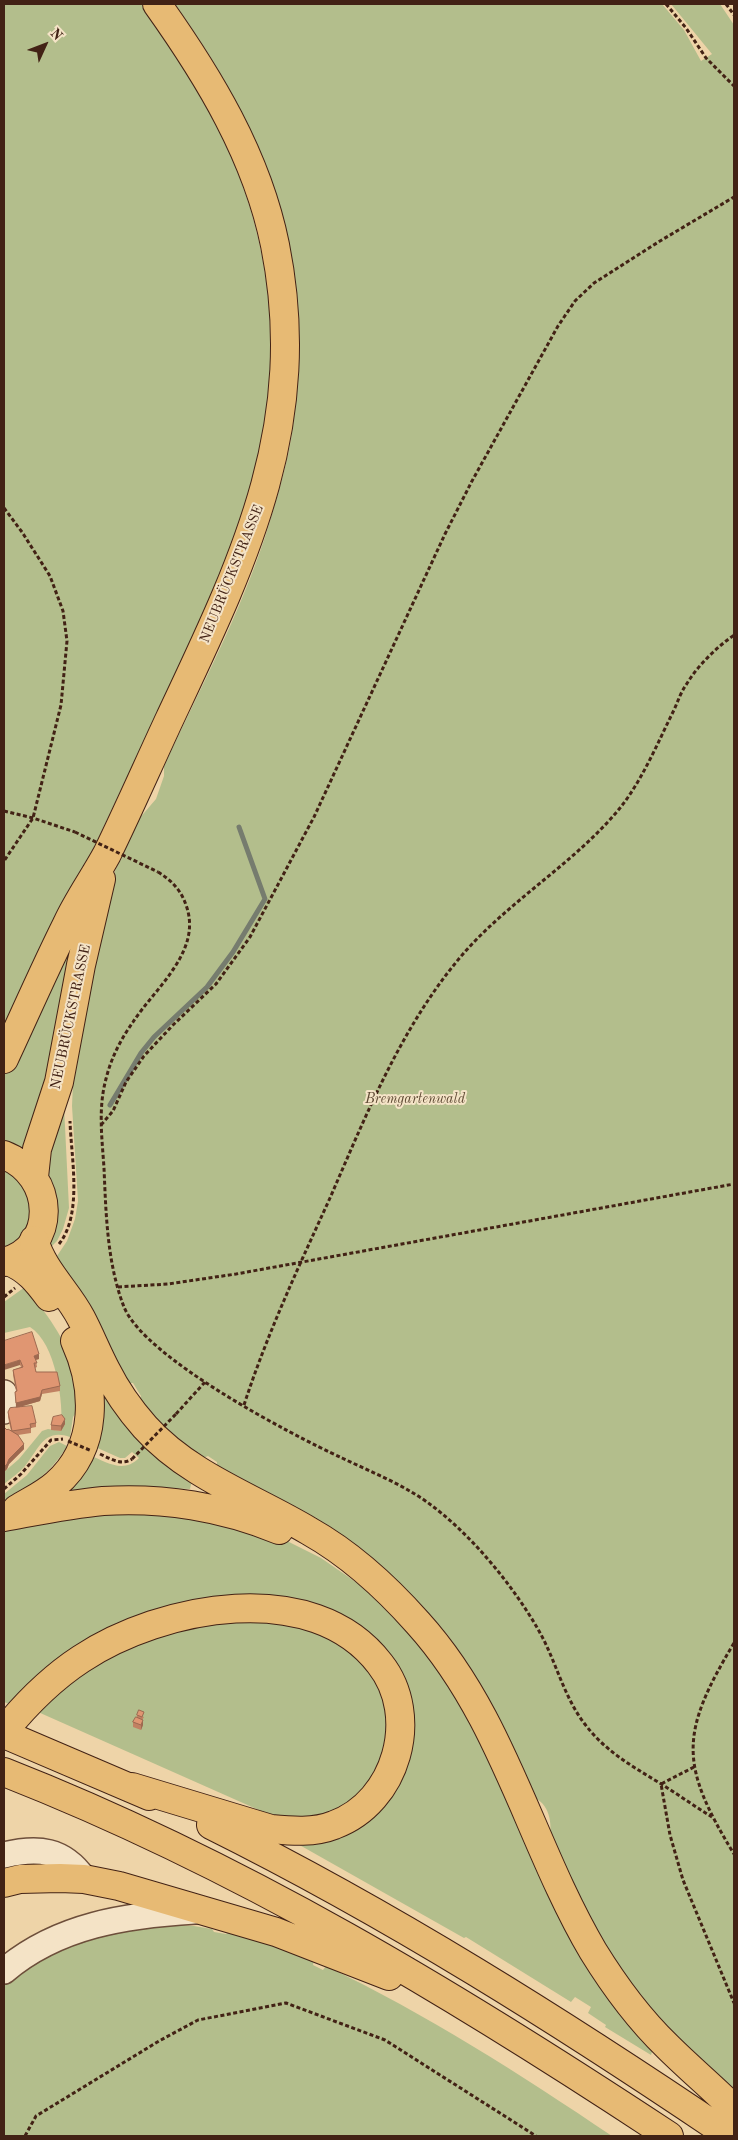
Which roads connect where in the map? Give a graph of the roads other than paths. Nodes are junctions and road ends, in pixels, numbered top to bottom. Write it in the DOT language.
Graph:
graph roads {
  1 [pos="158,4"];
  2 [pos="106,855"];
  3 [pos="4,1060"];
  4 [pos="4,1155"];
  5 [pos="34,1177"];
  6 [pos="45,1244"];
  7 [pos="6,1262"];
  8 [pos="4,1393"];
  9 [pos="4,1411"];
  10 [pos="4,1517"];
  11 [pos="382,1588"];
  12 [pos="4,1732"];
  13 [pos="4,1772"];
  14 [pos="132,1787"];
  15 [pos="4,1855"];
  16 [pos="47,1879"];
  17 [pos="84,1879"];
  18 [pos="4,1883"];
  19 [pos="4,1894"];
  20 [pos="201,1910"];
  21 [pos="4,1971"];
  22 [pos="474,2011"];
  23 [pos="734,2108"];
  24 [pos="669,2136"];
  25 [pos="730,2136"];
  1 -- 2 [label="main road, NEUBRÜCKSTRASSE"];
  2 -- 3 [label="main road, NEUBRÜCKSTRASSE"];
  2 -- 5 [label="main road, NEUBRÜCKSTRASSE"];
  4 -- 5 [label="main road"];
  5 -- 6 [label="main road"];
  6 -- 7 [label="main road"];
  6 -- 11 [label="main road"];
  7 -- 10 [label="main road"];
  8 -- 9 [label="lane"];
  10 -- 11 [label="main road"];
  11 -- 23 [label="main road"];
  12 -- 14 [label="main road"];
  12 -- 14 [label="main road"];
  13 -- 22 [label="main road"];
  14 -- 25 [label="main road"];
  15 -- 17 [label="lane"];
  16 -- 17 [label="main road"];
  16 -- 18 [label="main road"];
  16 -- 19 [label="main road"];
  17 -- 20 [label="main road"];
  20 -- 21 [label="lane"];
  20 -- 22 [label="main road"];
  22 -- 24 [label="main road"];
}
